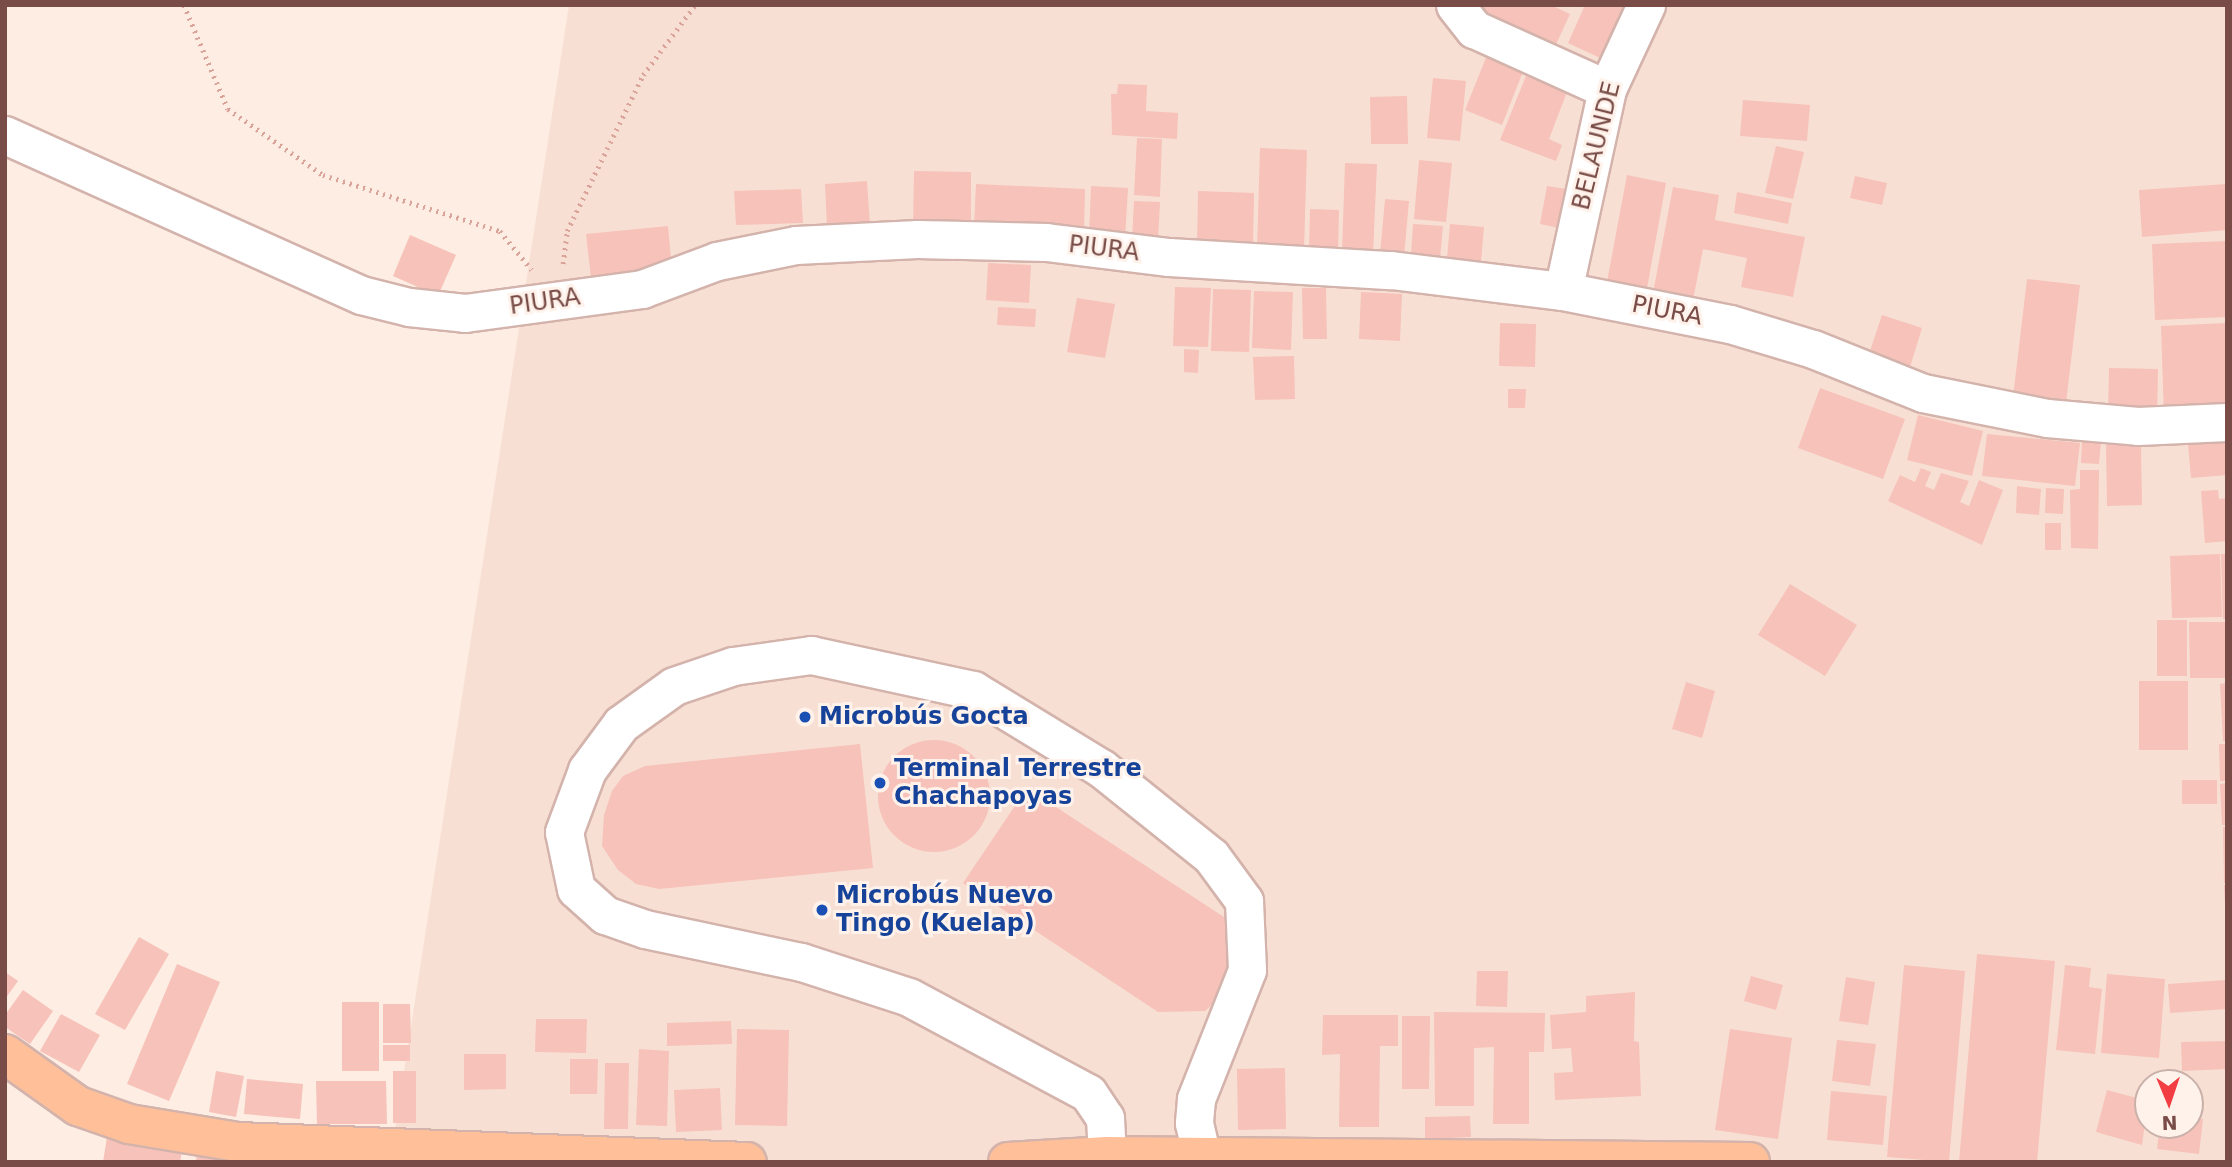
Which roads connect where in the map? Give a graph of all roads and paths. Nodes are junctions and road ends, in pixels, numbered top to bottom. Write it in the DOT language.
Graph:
graph roads {
  1 [pos="184,5"];
  2 [pos="695,5"];
  3 [pos="1455,5"];
  4 [pos="1646,5"];
  5 [pos="1607,89"];
  6 [pos="5,135"];
  7 [pos="1563,291"];
  8 [pos="558,299"];
  9 [pos="2227,422"];
  10 [pos="5,1054"];
  11 [pos="403,1156"];
  12 [pos="1107,1156"];
  13 [pos="1202,1157"];
  14 [pos="747,1162"];
  15 [pos="1008,1162"];
  16 [pos="1750,1162"];
  1 -- 8 [label="path"];
  2 -- 8 [label="path"];
  3 -- 5 [label="street"];
  4 -- 5 [label="street, BELAUNDE"];
  5 -- 7 [label="street, BELAUNDE"];
  6 -- 8 [label="street, PIURA"];
  7 -- 8 [label="street, PIURA"];
  7 -- 9 [label="street, PIURA"];
  10 -- 11 [label="main road"];
  11 -- 14 [label="main road"];
  12 -- 13 [label="main road"];
  12 -- 13 [label="street"];
  12 -- 15 [label="main road"];
  13 -- 16 [label="main road"];
}
